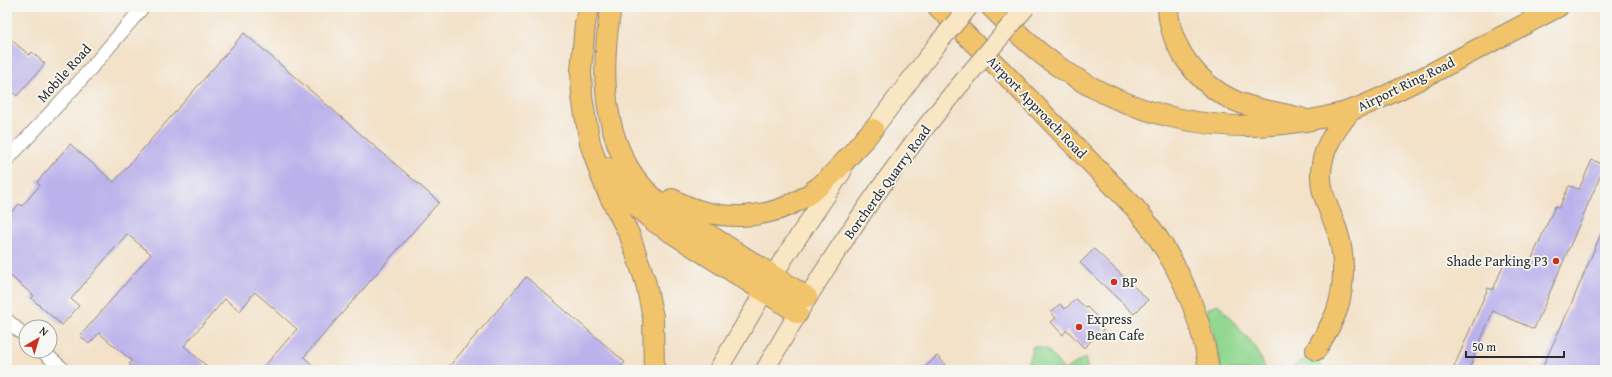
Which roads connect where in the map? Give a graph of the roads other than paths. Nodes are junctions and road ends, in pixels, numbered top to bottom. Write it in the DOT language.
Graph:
graph roads {
  1 [pos="144,7"];
  2 [pos="588,7"];
  3 [pos="611,7"];
  4 [pos="938,7"];
  5 [pos="969,7"];
  6 [pos="991,7"];
  7 [pos="1026,7"];
  8 [pos="1168,7"];
  9 [pos="1558,7"];
  10 [pos="606,90"];
  11 [pos="1351,110"];
  12 [pos="1308,120"];
  13 [pos="588,127"];
  14 [pos="873,129"];
  15 [pos="7,160"];
  16 [pos="769,284"];
  17 [pos="803,305"];
  18 [pos="7,320"];
  19 [pos="18,330"];
  20 [pos="1316,350"];
  21 [pos="51,359"];
  22 [pos="64,370"];
  23 [pos="654,370"];
  24 [pos="718,370"];
  25 [pos="765,370"];
  26 [pos="1209,370"];
  1 -- 15 [label="street, Mobile Road"];
  2 -- 13 [label="main road"];
  3 -- 10 [label="main road"];
  4 -- 26 [label="main road, Airport Approach Road"];
  5 -- 14 [label="main road, bridge"];
  6 -- 12 [label="main road, Airport Ring Road"];
  7 -- 17 [label="main road, Borcherds Quarry Road, bridge"];
  8 -- 12 [label="main road"];
  9 -- 11 [label="main road, Airport Ring Road"];
  10 -- 14 [label="main road"];
  10 -- 16 [label="main road"];
  11 -- 12 [label="main road, Airport Ring Road"];
  11 -- 20 [label="main road"];
  13 -- 16 [label="main road"];
  13 -- 23 [label="main road"];
  14 -- 16 [label="main road"];
  16 -- 17 [label="main road"];
  16 -- 24 [label="main road"];
  17 -- 25 [label="main road, Borcherds Quarry Road"];
  18 -- 19 [label="street"];
  21 -- 22 [label="street"];
}
